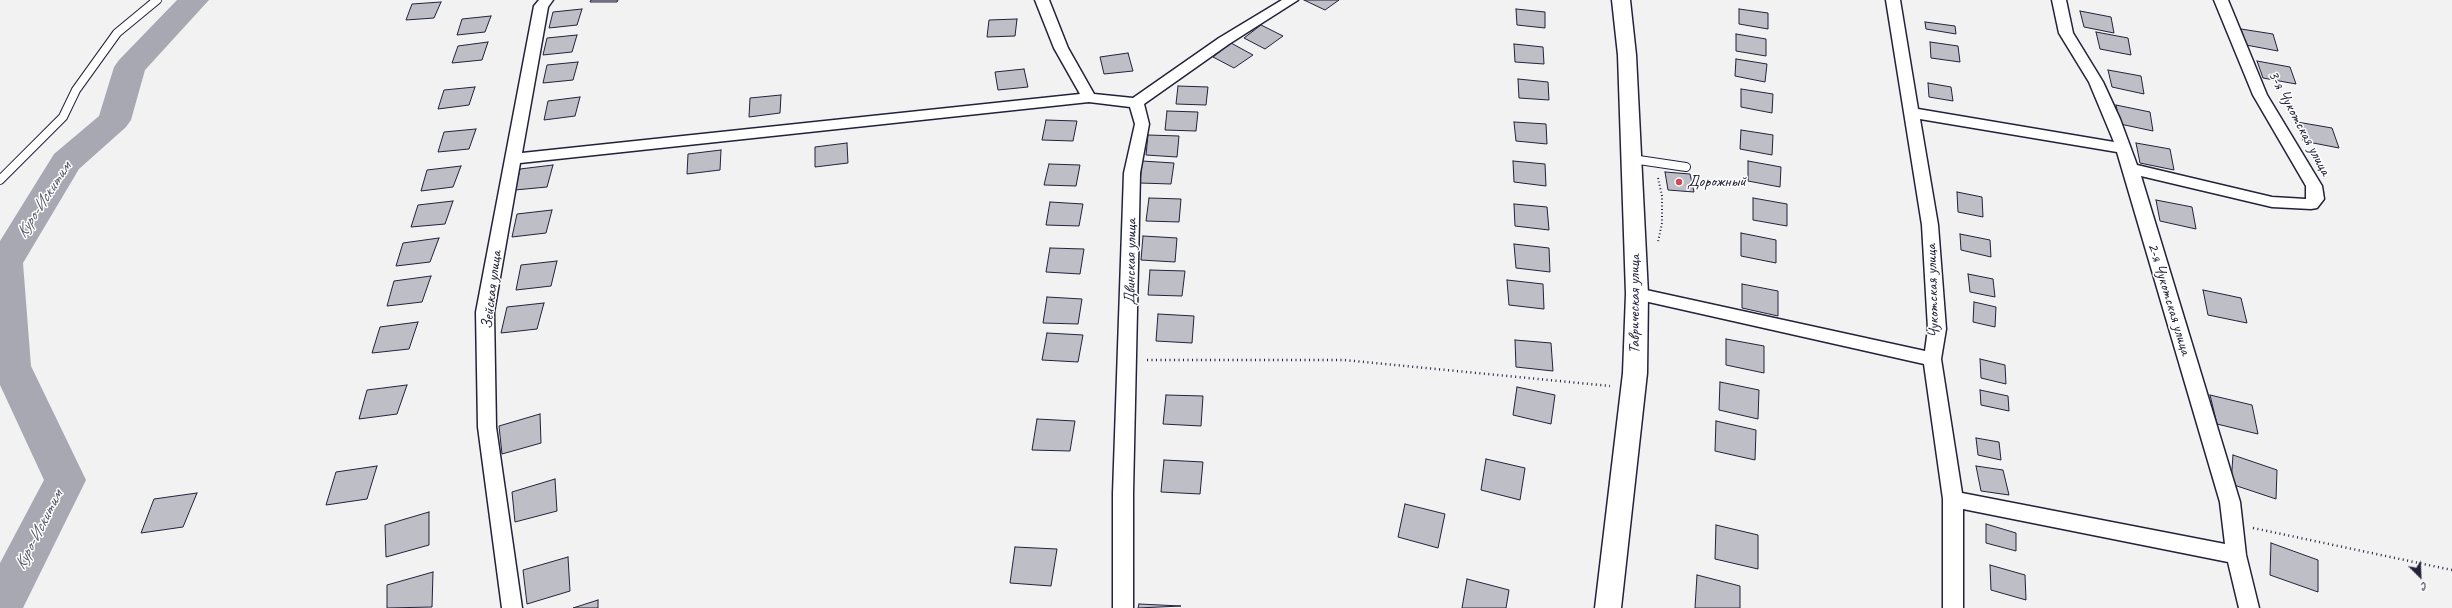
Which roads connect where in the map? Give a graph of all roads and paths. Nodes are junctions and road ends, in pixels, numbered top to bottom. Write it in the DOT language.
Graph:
graph roads {
  1 [pos="157,0"];
  2 [pos="546,0"];
  3 [pos="1042,0"];
  4 [pos="1290,0"];
  5 [pos="1621,0"];
  6 [pos="1893,0"];
  7 [pos="2059,0"];
  8 [pos="2221,0"];
  9 [pos="1089,98"];
  10 [pos="1136,103"];
  11 [pos="1913,113"];
  12 [pos="2122,148"];
  13 [pos="513,159"];
  14 [pos="1632,159"];
  15 [pos="1655,163"];
  16 [pos="1686,167"];
  17 [pos="2131,169"];
  18 [pos="0,180"];
  19 [pos="1657,246"];
  20 [pos="1637,294"];
  21 [pos="1932,359"];
  22 [pos="1128,360"];
  23 [pos="1610,380"];
  24 [pos="1953,499"];
  25 [pos="2233,524"];
  26 [pos="2236,555"];
  27 [pos="2452,570"];
  28 [pos="512,608"];
  29 [pos="1123,608"];
  30 [pos="1608,608"];
  31 [pos="1953,608"];
  32 [pos="2249,608"];
  1 -- 18 [label="lane"];
  2 -- 13 [label="street, Зейская улица"];
  3 -- 9 [label="street"];
  4 -- 10 [label="street"];
  5 -- 14 [label="main road, Таврическая улица"];
  6 -- 11 [label="street, Чукотская улица"];
  7 -- 12 [label="street, 2-я Чукотская улица"];
  8 -- 17 [label="street, 3-я Чукотская улица"];
  9 -- 10 [label="street"];
  9 -- 13 [label="street"];
  10 -- 22 [label="street, Двинская улица"];
  11 -- 12 [label="street"];
  11 -- 21 [label="street, Чукотская улица"];
  12 -- 17 [label="street, 2-я Чукотская улица"];
  13 -- 28 [label="street, Зейская улица"];
  14 -- 15 [label="lane"];
  14 -- 20 [label="main road, Таврическая улица"];
  15 -- 16 [label="lane"];
  15 -- 19 [label="path"];
  17 -- 25 [label="street, 2-я Чукотская улица"];
  20 -- 21 [label="street"];
  20 -- 30 [label="main road, Таврическая улица"];
  21 -- 24 [label="street, Чукотская улица"];
  22 -- 23 [label="path"];
  22 -- 29 [label="street, Двинская улица"];
  24 -- 26 [label="street"];
  24 -- 31 [label="street, Чукотская улица"];
  25 -- 26 [label="street, 2-я Чукотская улица"];
  25 -- 27 [label="path"];
  26 -- 32 [label="street, 2-я Чукотская улица"];
}
